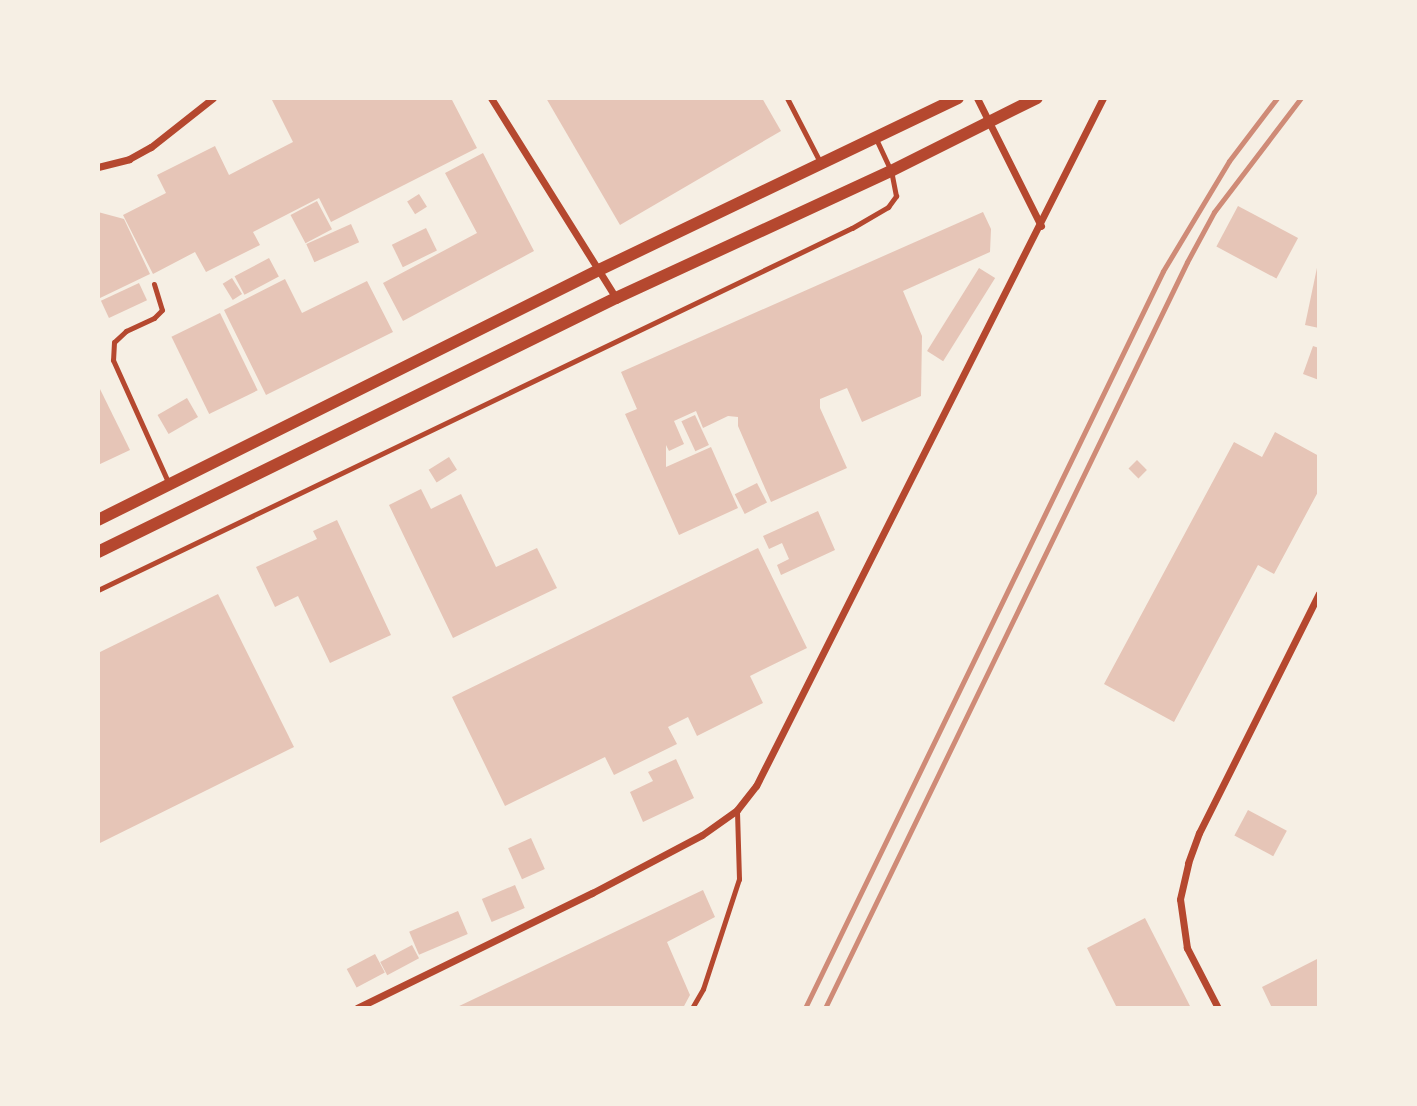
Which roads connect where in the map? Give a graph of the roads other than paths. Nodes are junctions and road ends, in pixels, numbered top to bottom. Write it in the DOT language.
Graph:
graph roads {
  1 [pos="213,98"];
  2 [pos="491,98"];
  3 [pos="788,98"];
  4 [pos="958,98"];
  5 [pos="977,98"];
  6 [pos="1037,98"];
  7 [pos="1103,98"];
  8 [pos="989,122"];
  9 [pos="875,138"];
  10 [pos="821,164"];
  11 [pos="98,167"];
  12 [pos="891,171"];
  13 [pos="1041,226"];
  14 [pos="599,270"];
  15 [pos="154,284"];
  16 [pos="616,298"];
  17 [pos="170,485"];
  18 [pos="98,520"];
  19 [pos="98,552"];
  20 [pos="98,590"];
  21 [pos="1319,593"];
  22 [pos="737,810"];
  23 [pos="357,1008"];
  24 [pos="692,1008"];
  25 [pos="1218,1008"];
  1 -- 11 [label="street"];
  2 -- 14 [label="street"];
  3 -- 10 [label="lane"];
  4 -- 9 [label="street"];
  5 -- 8 [label="street"];
  6 -- 8 [label="street"];
  7 -- 13 [label="street"];
  8 -- 12 [label="street"];
  8 -- 13 [label="street"];
  9 -- 10 [label="street"];
  9 -- 12 [label="lane"];
  10 -- 14 [label="street"];
  12 -- 16 [label="street"];
  12 -- 20 [label="lane"];
  13 -- 22 [label="street"];
  14 -- 16 [label="street"];
  14 -- 17 [label="street"];
  15 -- 17 [label="lane"];
  16 -- 19 [label="street"];
  17 -- 18 [label="street"];
  21 -- 25 [label="street"];
  22 -- 23 [label="street"];
  22 -- 24 [label="lane"];
}
